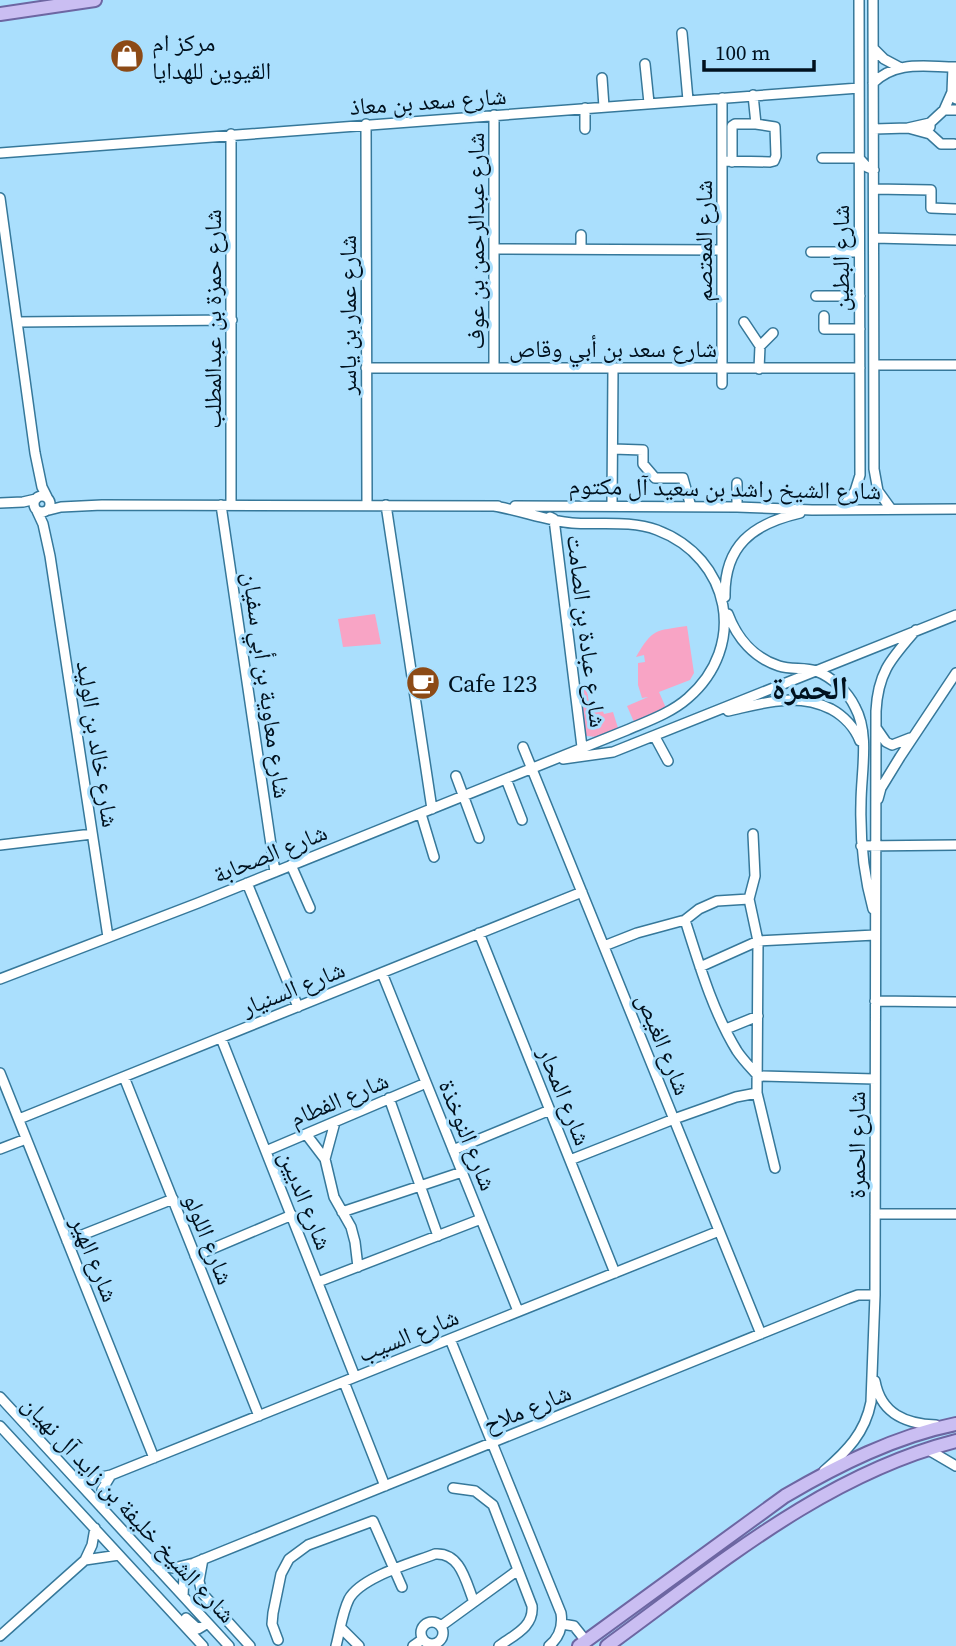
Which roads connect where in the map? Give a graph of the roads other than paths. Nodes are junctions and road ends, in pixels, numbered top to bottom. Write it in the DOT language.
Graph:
graph roads {
  1 [pos="95,0"];
  2 [pos="859,0"];
  3 [pos="873,0"];
  4 [pos="0,14"];
  5 [pos="682,33"];
  6 [pos="873,48"];
  7 [pos="645,65"];
  8 [pos="899,67"];
  9 [pos="955,67"];
  10 [pos="602,78"];
  11 [pos="873,83"];
  12 [pos="859,88"];
  13 [pos="753,95"];
  14 [pos="954,95"];
  15 [pos="723,98"];
  16 [pos="688,100"];
  17 [pos="649,103"];
  18 [pos="604,107"];
  19 [pos="584,108"];
  20 [pos="944,110"];
  21 [pos="956,110"];
  22 [pos="494,115"];
  23 [pos="930,123"];
  24 [pos="366,124"];
  25 [pos="756,124"];
  26 [pos="874,128"];
  27 [pos="908,128"];
  28 [pos="585,129"];
  29 [pos="231,134"];
  30 [pos="930,134"];
  31 [pos="954,145"];
  32 [pos="0,153"];
  33 [pos="822,158"];
  34 [pos="859,158"];
  35 [pos="727,161"];
  36 [pos="874,170"];
  37 [pos="874,189"];
  38 [pos="0,198"];
  39 [pos="956,209"];
  40 [pos="582,235"];
  41 [pos="874,238"];
  42 [pos="956,240"];
  43 [pos="495,249"];
  44 [pos="581,249"];
  45 [pos="721,250"];
  46 [pos="811,252"];
  47 [pos="859,252"];
  48 [pos="816,296"];
  49 [pos="860,296"];
  50 [pos="824,316"];
  51 [pos="232,320"];
  52 [pos="17,322"];
  53 [pos="742,322"];
  54 [pos="860,330"];
  55 [pos="773,333"];
  56 [pos="760,346"];
  57 [pos="874,365"];
  58 [pos="956,365"];
  59 [pos="494,367"];
  60 [pos="366,368"];
  61 [pos="613,368"];
  62 [pos="860,368"];
  63 [pos="722,369"];
  64 [pos="759,369"];
  65 [pos="722,384"];
  66 [pos="613,449"];
  67 [pos="737,483"];
  68 [pos="42,498"];
  69 [pos="0,505"];
  70 [pos="102,505"];
  71 [pos="226,505"];
  72 [pos="367,505"];
  73 [pos="386,505"];
  74 [pos="555,505"];
  75 [pos="612,505"];
  76 [pos="494,506"];
  77 [pos="691,507"];
  78 [pos="737,507"];
  79 [pos="891,509"];
  80 [pos="944,509"];
  81 [pos="956,509"];
  82 [pos="48,510"];
  83 [pos="812,510"];
  84 [pos="841,510"];
  85 [pos="37,511"];
  86 [pos="956,514"];
  87 [pos="554,519"];
  88 [pos="50,556"];
  89 [pos="725,604"];
  90 [pos="953,615"];
  91 [pos="916,631"];
  92 [pos="815,671"];
  93 [pos="956,673"];
  94 [pos="703,717"];
  95 [pos="876,726"];
  96 [pos="915,736"];
  97 [pos="655,737"];
  98 [pos="523,747"];
  99 [pos="582,747"];
  100 [pos="863,747"];
  101 [pos="554,759"];
  102 [pos="668,761"];
  103 [pos="532,769"];
  104 [pos="456,775"];
  105 [pos="506,779"];
  106 [pos="463,797"];
  107 [pos="432,809"];
  108 [pos="875,810"];
  109 [pos="421,814"];
  110 [pos="522,820"];
  111 [pos="92,834"];
  112 [pos="752,834"];
  113 [pos="479,838"];
  114 [pos="0,845"];
  115 [pos="956,845"];
  116 [pos="861,846"];
  117 [pos="876,846"];
  118 [pos="434,857"];
  119 [pos="291,865"];
  120 [pos="275,872"];
  121 [pos="247,883"];
  122 [pos="582,892"];
  123 [pos="749,899"];
  124 [pos="310,908"];
  125 [pos="876,917"];
  126 [pos="685,920"];
  127 [pos="479,933"];
  128 [pos="876,935"];
  129 [pos="108,937"];
  130 [pos="758,941"];
  131 [pos="604,946"];
  132 [pos="701,967"];
  133 [pos="382,973"];
  134 [pos="0,979"];
  135 [pos="875,1001"];
  136 [pos="956,1002"];
  137 [pos="298,1007"];
  138 [pos="758,1016"];
  139 [pos="726,1029"];
  140 [pos="221,1038"];
  141 [pos="0,1073"];
  142 [pos="758,1076"];
  143 [pos="124,1077"];
  144 [pos="875,1079"];
  145 [pos="426,1083"];
  146 [pos="757,1093"];
  147 [pos="389,1098"];
  148 [pos="550,1110"];
  149 [pos="19,1119"];
  150 [pos="674,1119"];
  151 [pos="335,1122"];
  152 [pos="306,1134"];
  153 [pos="26,1139"];
  154 [pos="0,1149"];
  155 [pos="453,1150"];
  156 [pos="266,1151"];
  157 [pos="325,1159"];
  158 [pos="570,1160"];
  159 [pos="775,1168"];
  160 [pos="462,1172"];
  161 [pos="420,1185"];
  162 [pos="173,1199"];
  163 [pos="342,1212"];
  164 [pos="875,1214"];
  165 [pos="956,1214"];
  166 [pos="292,1215"];
  167 [pos="481,1219"];
  168 [pos="719,1231"];
  169 [pos="438,1236"];
  170 [pos="67,1241"];
  171 [pos="195,1256"];
  172 [pos="358,1267"];
  173 [pos="615,1273"];
  174 [pos="318,1282"];
  175 [pos="875,1295"];
  176 [pos="518,1311"];
  177 [pos="761,1334"];
  178 [pos="450,1339"];
  179 [pos="873,1373"];
  180 [pos="355,1377"];
  181 [pos="344,1382"];
  182 [pos="0,1397"];
  183 [pos="259,1416"];
  184 [pos="953,1424"];
  185 [pos="0,1426"];
  186 [pos="956,1441"];
  187 [pos="493,1442"];
  188 [pos="925,1448"];
  189 [pos="154,1458"];
  190 [pos="956,1466"];
  191 [pos="111,1475"];
  192 [pos="816,1478"];
  193 [pos="78,1482"];
  194 [pos="385,1486"];
  195 [pos="453,1488"];
  196 [pos="102,1508"];
  197 [pos="95,1528"];
  198 [pos="707,1554"];
  199 [pos="120,1555"];
  200 [pos="85,1560"];
  201 [pos="199,1561"];
  202 [pos="155,1566"];
  203 [pos="395,1570"];
  204 [pos="518,1570"];
  205 [pos="402,1587"];
  206 [pos="150,1588"];
  207 [pos="183,1596"];
  208 [pos="474,1602"];
  209 [pos="208,1623"];
  210 [pos="562,1624"];
  211 [pos="636,1625"];
  212 [pos="440,1626"];
  213 [pos="341,1628"];
  214 [pos="0,1636"];
  215 [pos="423,1639"];
  216 [pos="278,1640"];
  217 [pos="196,1642"];
  218 [pos="440,1644"];
  219 [pos="582,1644"];
  220 [pos="203,1646"];
  221 [pos="229,1646"];
  222 [pos="250,1646"];
  223 [pos="336,1646"];
  224 [pos="359,1646"];
  225 [pos="413,1646"];
  226 [pos="499,1646"];
  227 [pos="549,1646"];
  228 [pos="607,1646"];
  1 -- 4 [label="main road"];
  2 -- 12 [label="street, شارع البطين"];
  3 -- 6 [label="street, شارع البطين"];
  5 -- 16 [label="street"];
  6 -- 8 [label="street"];
  6 -- 11 [label="street, شارع البطين"];
  7 -- 17 [label="street"];
  8 -- 9 [label="street"];
  8 -- 11 [label="street"];
  9 -- 14 [label="street"];
  10 -- 18 [label="street"];
  11 -- 26 [label="street, شارع البطين"];
  12 -- 13 [label="street, شارع سعد بن معاذ"];
  12 -- 34 [label="street, شارع البطين"];
  13 -- 15 [label="street, شارع سعد بن معاذ"];
  13 -- 25 [label="street"];
  14 -- 20 [label="street"];
  15 -- 16 [label="street, شارع سعد بن معاذ"];
  15 -- 35 [label="street, شارع المعتصم"];
  16 -- 17 [label="street, شارع سعد بن معاذ"];
  17 -- 18 [label="street, شارع سعد بن معاذ"];
  18 -- 19 [label="street, شارع سعد بن معاذ"];
  19 -- 22 [label="street, شارع سعد بن معاذ"];
  19 -- 28 [label="street"];
  20 -- 21 [label="street"];
  20 -- 23 [label="street"];
  22 -- 24 [label="street, شارع سعد بن معاذ"];
  22 -- 43 [label="street, شارع عبدالرحمن بن عوف"];
  23 -- 27 [label="street"];
  23 -- 30 [label="street"];
  24 -- 29 [label="street, شارع سعد بن معاذ"];
  24 -- 60 [label="street, شارع عمار بن ياسر"];
  25 -- 35 [label="street"];
  25 -- 35 [label="street"];
  26 -- 27 [label="street"];
  26 -- 36 [label="street, شارع البطين"];
  27 -- 30 [label="street"];
  29 -- 32 [label="street, شارع سعد بن معاذ"];
  29 -- 51 [label="street, شارع حمزة بن عبدالمطلب"];
  30 -- 31 [label="street"];
  33 -- 34 [label="street"];
  34 -- 36 [label="street"];
  34 -- 47 [label="street, شارع البطين"];
  35 -- 45 [label="street, شارع المعتصم"];
  36 -- 37 [label="street, شارع البطين"];
  37 -- 39 [label="street"];
  37 -- 41 [label="street, شارع البطين"];
  38 -- 52 [label="street"];
  40 -- 44 [label="street"];
  41 -- 42 [label="street"];
  41 -- 57 [label="street, شارع البطين"];
  43 -- 44 [label="street"];
  43 -- 59 [label="street, شارع عبدالرحمن بن عوف"];
  44 -- 45 [label="street"];
  45 -- 63 [label="street, شارع المعتصم"];
  46 -- 47 [label="street"];
  47 -- 49 [label="street, شارع البطين"];
  48 -- 49 [label="street"];
  49 -- 54 [label="street, شارع البطين"];
  50 -- 54 [label="street"];
  51 -- 52 [label="street"];
  51 -- 71 [label="street, شارع حمزة بن عبدالمطلب"];
  52 -- 68 [label="street"];
  53 -- 56 [label="street"];
  54 -- 62 [label="street, شارع البطين"];
  55 -- 56 [label="street"];
  56 -- 64 [label="street"];
  57 -- 58 [label="street"];
  57 -- 79 [label="street, شارع البطين"];
  59 -- 60 [label="street, شارع سعد بن أبي وقاص"];
  59 -- 61 [label="street, شارع سعد بن أبي وقاص"];
  60 -- 72 [label="street, شارع عمار بن ياسر"];
  61 -- 63 [label="street, شارع سعد بن أبي وقاص"];
  61 -- 66 [label="street"];
  62 -- 64 [label="street, شارع سعد بن أبي وقاص"];
  62 -- 84 [label="street, شارع البطين"];
  63 -- 64 [label="street, شارع سعد بن أبي وقاص"];
  63 -- 65 [label="street, شارع المعتصم"];
  66 -- 75 [label="street"];
  66 -- 77 [label="street"];
  67 -- 78 [label="street"];
  68 -- 69 [label="street, شارع الشيخ راشد بن سعيد آل مكتوم"];
  68 -- 70 [label="street, شارع الشيخ راشد بن سعيد آل مكتوم"];
  68 -- 82 [label="street"];
  68 -- 85 [label="street"];
  69 -- 85 [label="street, شارع الشيخ راشد بن سعيد آل مكتوم"];
  70 -- 71 [label="street, شارع الشيخ راشد بن سعيد آل مكتوم"];
  70 -- 82 [label="street, شارع الشيخ راشد بن سعيد آل مكتوم"];
  71 -- 72 [label="street, شارع الشيخ راشد بن سعيد آل مكتوم"];
  71 -- 120 [label="street, شارع معاوية بن أبي سفيان"];
  72 -- 73 [label="street, شارع الشيخ راشد بن سعيد آل مكتوم"];
  73 -- 76 [label="street, شارع الشيخ راشد بن سعيد آل مكتوم"];
  73 -- 107 [label="street"];
  74 -- 75 [label="street, شارع الشيخ راشد بن سعيد آل مكتوم"];
  74 -- 76 [label="street, شارع الشيخ راشد بن سعيد آل مكتوم"];
  74 -- 87 [label="street, شارع عبادة بن الصامت"];
  75 -- 77 [label="street, شارع الشيخ راشد بن سعيد آل مكتوم"];
  76 -- 87 [label="street, شارع الشيخ راشد بن سعيد آل مكتوم"];
  77 -- 78 [label="street, شارع الشيخ راشد بن سعيد آل مكتوم"];
  78 -- 83 [label="street, شارع الشيخ راشد بن سعيد آل مكتوم"];
  79 -- 80 [label="street, شارع الشيخ راشد بن سعيد آل مكتوم"];
  79 -- 84 [label="street, شارع الشيخ راشد بن سعيد آل مكتوم"];
  80 -- 81 [label="street, شارع الشيخ راشد بن سعيد آل مكتوم"];
  80 -- 86 [label="street"];
  82 -- 85 [label="street"];
  82 -- 88 [label="street, شارع خالد بن الوليد"];
  83 -- 84 [label="street, شارع الشيخ راشد بن سعيد آل مكتوم"];
  83 -- 89 [label="street"];
  85 -- 88 [label="street, شارع خالد بن الوليد"];
  87 -- 89 [label="street, شارع الشيخ راشد بن سعيد آل مكتوم"];
  87 -- 99 [label="street, شارع عبادة بن الصامت"];
  88 -- 111 [label="street, شارع خالد بن الوليد"];
  89 -- 92 [label="street"];
  89 -- 99 [label="street, شارع الشيخ راشد بن سعيد آل مكتوم"];
  90 -- 91 [label="street"];
  91 -- 92 [label="street"];
  91 -- 95 [label="street, شارع الحمرة"];
  92 -- 94 [label="street"];
  92 -- 100 [label="street, شارع الحمرة"];
  93 -- 96 [label="street"];
  94 -- 97 [label="street"];
  94 -- 100 [label="street"];
  95 -- 96 [label="street"];
  95 -- 108 [label="street, شارع الحمرة"];
  96 -- 108 [label="street"];
  97 -- 101 [label="street"];
  97 -- 102 [label="street"];
  98 -- 103 [label="street, شارع الغيص"];
  99 -- 101 [label="street, شارع الشيخ راشد بن سعيد آل مكتوم"];
  100 -- 116 [label="street, شارع الحمرة"];
  101 -- 103 [label="street, شارع الصحابة"];
  103 -- 105 [label="street, شارع الصحابة"];
  103 -- 122 [label="street, شارع الغيص"];
  104 -- 106 [label="street"];
  105 -- 106 [label="street, شارع الصحابة"];
  105 -- 110 [label="street"];
  106 -- 107 [label="street, شارع الصحابة"];
  106 -- 113 [label="street"];
  107 -- 109 [label="street, شارع الصحابة"];
  108 -- 117 [label="street, شارع الحمرة"];
  109 -- 118 [label="street"];
  109 -- 119 [label="street, شارع الصحابة"];
  111 -- 114 [label="street"];
  111 -- 129 [label="street, شارع خالد بن الوليد"];
  112 -- 123 [label="street"];
  115 -- 117 [label="street"];
  116 -- 117 [label="street"];
  116 -- 125 [label="street, شارع الحمرة"];
  117 -- 125 [label="street, شارع الحمرة"];
  119 -- 120 [label="street, شارع الصحابة"];
  119 -- 124 [label="street"];
  120 -- 121 [label="street, شارع الصحابة"];
  121 -- 129 [label="street, شارع الصحابة"];
  121 -- 137 [label="street"];
  122 -- 127 [label="street, شارع السنيار"];
  122 -- 131 [label="street, شارع الغيص"];
  123 -- 126 [label="street"];
  123 -- 130 [label="street"];
  125 -- 128 [label="street, شارع الحمرة"];
  126 -- 131 [label="street"];
  126 -- 132 [label="street"];
  127 -- 133 [label="street, شارع السنيار"];
  127 -- 148 [label="street, شارع المحار"];
  128 -- 130 [label="street"];
  128 -- 135 [label="street, شارع الحمرة"];
  129 -- 134 [label="street, شارع الصحابة"];
  130 -- 132 [label="street"];
  130 -- 138 [label="street"];
  131 -- 150 [label="street, شارع الغيص"];
  132 -- 139 [label="street"];
  133 -- 137 [label="street, شارع السنيار"];
  133 -- 145 [label="street, شارع النوخذة"];
  135 -- 136 [label="street"];
  135 -- 144 [label="street, شارع الحمرة"];
  137 -- 140 [label="street, شارع السنيار"];
  138 -- 139 [label="street"];
  138 -- 142 [label="street"];
  139 -- 142 [label="street"];
  140 -- 143 [label="street, شارع السنيار"];
  140 -- 156 [label="street, شارع الديين"];
  141 -- 149 [label="street, شارع الهير"];
  142 -- 144 [label="street"];
  142 -- 146 [label="street"];
  143 -- 149 [label="street, شارع السنيار"];
  143 -- 162 [label="street, شارع اللولو"];
  144 -- 164 [label="street, شارع الحمرة"];
  145 -- 147 [label="street, شارع الفطام"];
  145 -- 155 [label="street, شارع النوخذة"];
  146 -- 150 [label="street"];
  146 -- 159 [label="street"];
  147 -- 151 [label="street, شارع الفطام"];
  147 -- 161 [label="street"];
  148 -- 155 [label="street"];
  148 -- 158 [label="street, شارع المحار"];
  149 -- 153 [label="street, شارع الهير"];
  150 -- 158 [label="street"];
  150 -- 168 [label="street, شارع الغيص"];
  151 -- 152 [label="street, شارع الفطام"];
  151 -- 157 [label="street"];
  152 -- 156 [label="street, شارع الفطام"];
  152 -- 157 [label="street"];
  153 -- 154 [label="street"];
  153 -- 170 [label="street, شارع الهير"];
  155 -- 160 [label="street, شارع النوخذة"];
  156 -- 166 [label="street, شارع الديين"];
  157 -- 163 [label="street"];
  158 -- 173 [label="street, شارع المحار"];
  160 -- 161 [label="street"];
  160 -- 167 [label="street, شارع النوخذة"];
  161 -- 163 [label="street"];
  161 -- 169 [label="street"];
  162 -- 170 [label="street"];
  162 -- 171 [label="street, شارع اللولو"];
  163 -- 172 [label="street"];
  164 -- 165 [label="street"];
  164 -- 175 [label="street, شارع الحمرة"];
  166 -- 171 [label="street"];
  166 -- 174 [label="street, شارع الديين"];
  167 -- 169 [label="street"];
  167 -- 176 [label="street, شارع النوخذة"];
  168 -- 173 [label="street, شارع السيب"];
  168 -- 177 [label="street, شارع الغيص"];
  169 -- 172 [label="street"];
  170 -- 189 [label="street, شارع الهير"];
  171 -- 183 [label="street, شارع اللولو"];
  172 -- 174 [label="street"];
  173 -- 176 [label="street, شارع السيب"];
  174 -- 180 [label="street, شارع الديين"];
  175 -- 177 [label="street, شارع ملاح"];
  175 -- 179 [label="street, شارع الحمرة"];
  176 -- 178 [label="street, شارع السيب"];
  177 -- 187 [label="street, شارع ملاح"];
  178 -- 180 [label="street, شارع السيب"];
  178 -- 187 [label="street"];
  179 -- 184 [label="street, شارع الحمرة"];
  179 -- 192 [label="street, شارع الحمرة"];
  180 -- 181 [label="street, شارع السيب"];
  181 -- 183 [label="street, شارع السيب"];
  181 -- 194 [label="street"];
  182 -- 193 [label="street, شارع الشيخ خليفة بن زايد آل نهيان"];
  183 -- 189 [label="street, شارع السيب"];
  184 -- 192 [label="main road"];
  185 -- 197 [label="street, شارع الشيخ خليفة بن زايد آل نهيان"];
  186 -- 188 [label="main road"];
  187 -- 194 [label="street, شارع ملاح"];
  187 -- 210 [label="street"];
  188 -- 190 [label="street"];
  188 -- 211 [label="main road"];
  189 -- 191 [label="street, شارع السيب"];
  191 -- 193 [label="street, شارع السيب"];
  191 -- 196 [label="street"];
  192 -- 198 [label="main road"];
  193 -- 196 [label="street, شارع الشيخ خليفة بن زايد آل نهيان"];
  194 -- 201 [label="street, شارع ملاح"];
  195 -- 204 [label="street"];
  196 -- 202 [label="street, شارع الشيخ خليفة بن زايد آل نهيان"];
  197 -- 199 [label="street, شارع الشيخ خليفة بن زايد آل نهيان"];
  197 -- 200 [label="street"];
  198 -- 211 [label="main road"];
  198 -- 219 [label="main road"];
  199 -- 200 [label="street"];
  199 -- 206 [label="street, شارع الشيخ خليفة بن زايد آل نهيان"];
  200 -- 214 [label="street"];
  201 -- 202 [label="street, شارع ملاح"];
  201 -- 207 [label="street"];
  201 -- 222 [label="street"];
  202 -- 207 [label="street, شارع الشيخ خليفة بن زايد آل نهيان"];
  203 -- 205 [label="street"];
  203 -- 208 [label="street"];
  203 -- 213 [label="street"];
  203 -- 216 [label="street"];
  204 -- 208 [label="street"];
  204 -- 226 [label="street"];
  206 -- 209 [label="street"];
  206 -- 217 [label="street, شارع الشيخ خليفة بن زايد آل نهيان"];
  207 -- 209 [label="street, شارع الشيخ خليفة بن زايد آل نهيان"];
  208 -- 212 [label="street"];
  209 -- 221 [label="street, شارع الشيخ خليفة بن زايد آل نهيان"];
  210 -- 219 [label="street"];
  210 -- 227 [label="street"];
  211 -- 228 [label="main road"];
  212 -- 215 [label="street"];
  212 -- 218 [label="street"];
  213 -- 223 [label="street"];
  213 -- 224 [label="street"];
  215 -- 218 [label="street"];
  215 -- 225 [label="street"];
  217 -- 220 [label="street, شارع الشيخ خليفة بن زايد آل نهيان"];
}
